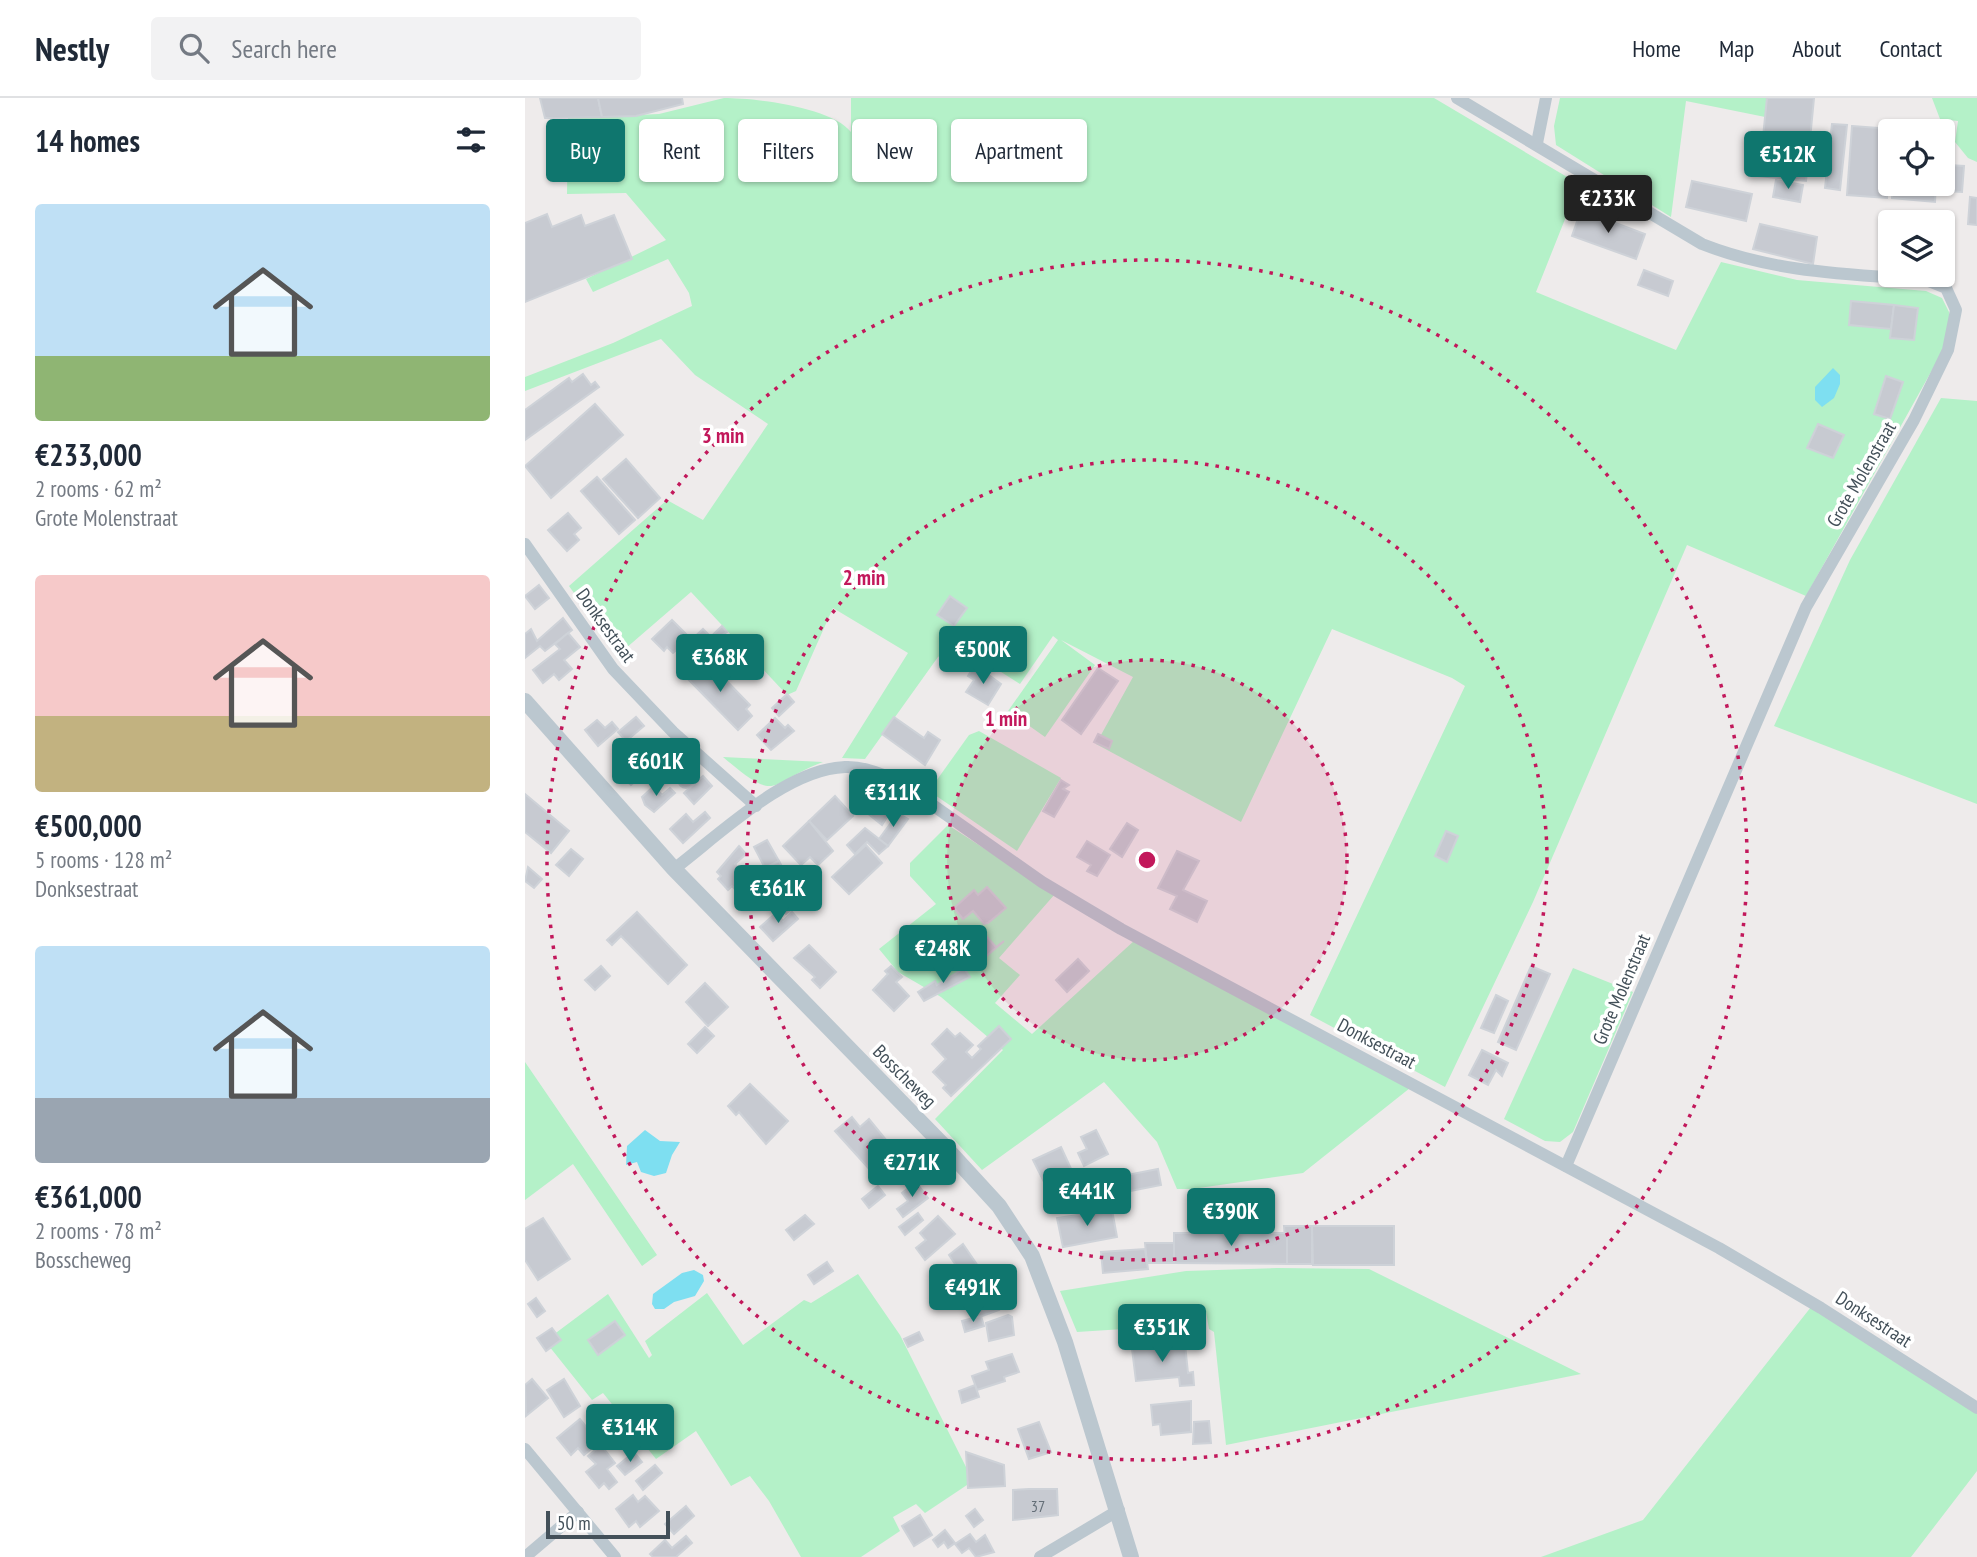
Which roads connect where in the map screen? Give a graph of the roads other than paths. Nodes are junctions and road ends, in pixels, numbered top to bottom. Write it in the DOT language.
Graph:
graph roads {
  1 [pos="1457,98"];
  2 [pos="1546,98"];
  3 [pos="1537,143"];
  4 [pos="525,544"];
  5 [pos="525,701"];
  6 [pos="756,806"];
  7 [pos="674,869"];
  8 [pos="1566,1166"];
  9 [pos="1977,1408"];
  10 [pos="525,1449"];
  11 [pos="1119,1510"];
  12 [pos="578,1511"];
  13 [pos="525,1557"];
  14 [pos="615,1557"];
  15 [pos="1040,1557"];
  16 [pos="1131,1557"];
  1 -- 3 [label="street, Grote Molenstraat"];
  2 -- 3 [label="street"];
  3 -- 8 [label="street, Grote Molenstraat"];
  4 -- 6 [label="street, Donksestraat"];
  5 -- 7 [label="street, Bosscheweg"];
  6 -- 7 [label="street, Donksestraat"];
  6 -- 8 [label="street, Donksestraat"];
  7 -- 11 [label="street, Bosscheweg"];
  8 -- 9 [label="street, Donksestraat"];
  10 -- 12 [label="street"];
  11 -- 15 [label="street"];
  11 -- 16 [label="street, Bosscheweg"];
  12 -- 13 [label="street"];
  12 -- 14 [label="street"];
}
